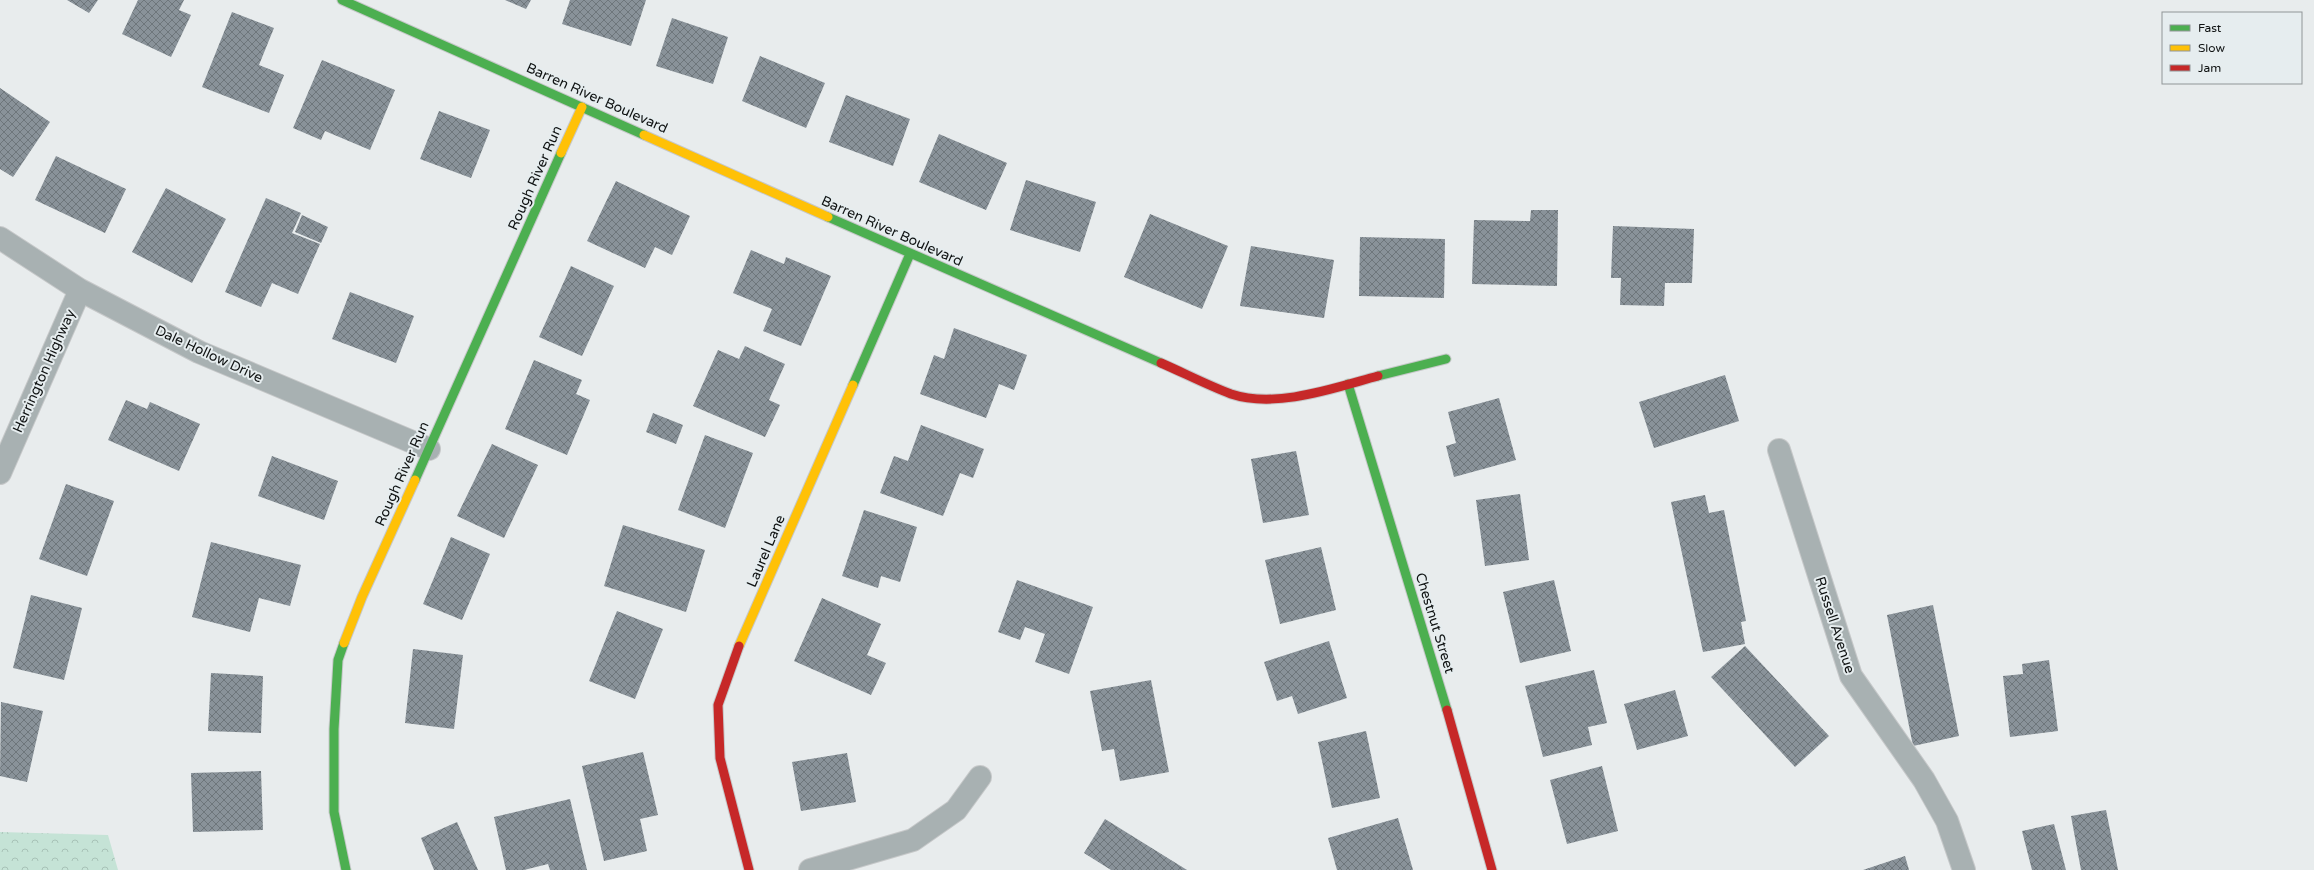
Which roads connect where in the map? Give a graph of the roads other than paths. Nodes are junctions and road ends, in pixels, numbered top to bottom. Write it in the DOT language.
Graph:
graph roads {
  1 [pos="342,0"];
  2 [pos="582,107"];
  3 [pos="0,238"];
  4 [pos="910,254"];
  5 [pos="80,290"];
  6 [pos="1446,359"];
  7 [pos="1348,384"];
  8 [pos="429,448"];
  9 [pos="1779,450"];
  10 [pos="0,474"];
  11 [pos="980,777"];
  12 [pos="346,870"];
  13 [pos="749,870"];
  14 [pos="810,870"];
  15 [pos="1492,870"];
  16 [pos="1964,870"];
  1 -- 2 [label="street, Barren River Boulevard"];
  2 -- 4 [label="street, Barren River Boulevard"];
  2 -- 8 [label="street, Rough River Run"];
  3 -- 5 [label="street, Dale Hollow Drive"];
  4 -- 7 [label="street, Barren River Boulevard"];
  4 -- 13 [label="street, Laurel Lane"];
  5 -- 8 [label="street, Dale Hollow Drive"];
  5 -- 10 [label="street, Herrington Highway"];
  6 -- 7 [label="street, Barren River Boulevard"];
  7 -- 15 [label="street, Chestnut Street"];
  8 -- 12 [label="street, Rough River Run"];
  9 -- 16 [label="street, Russell Avenue"];
  11 -- 14 [label="street"];
}
